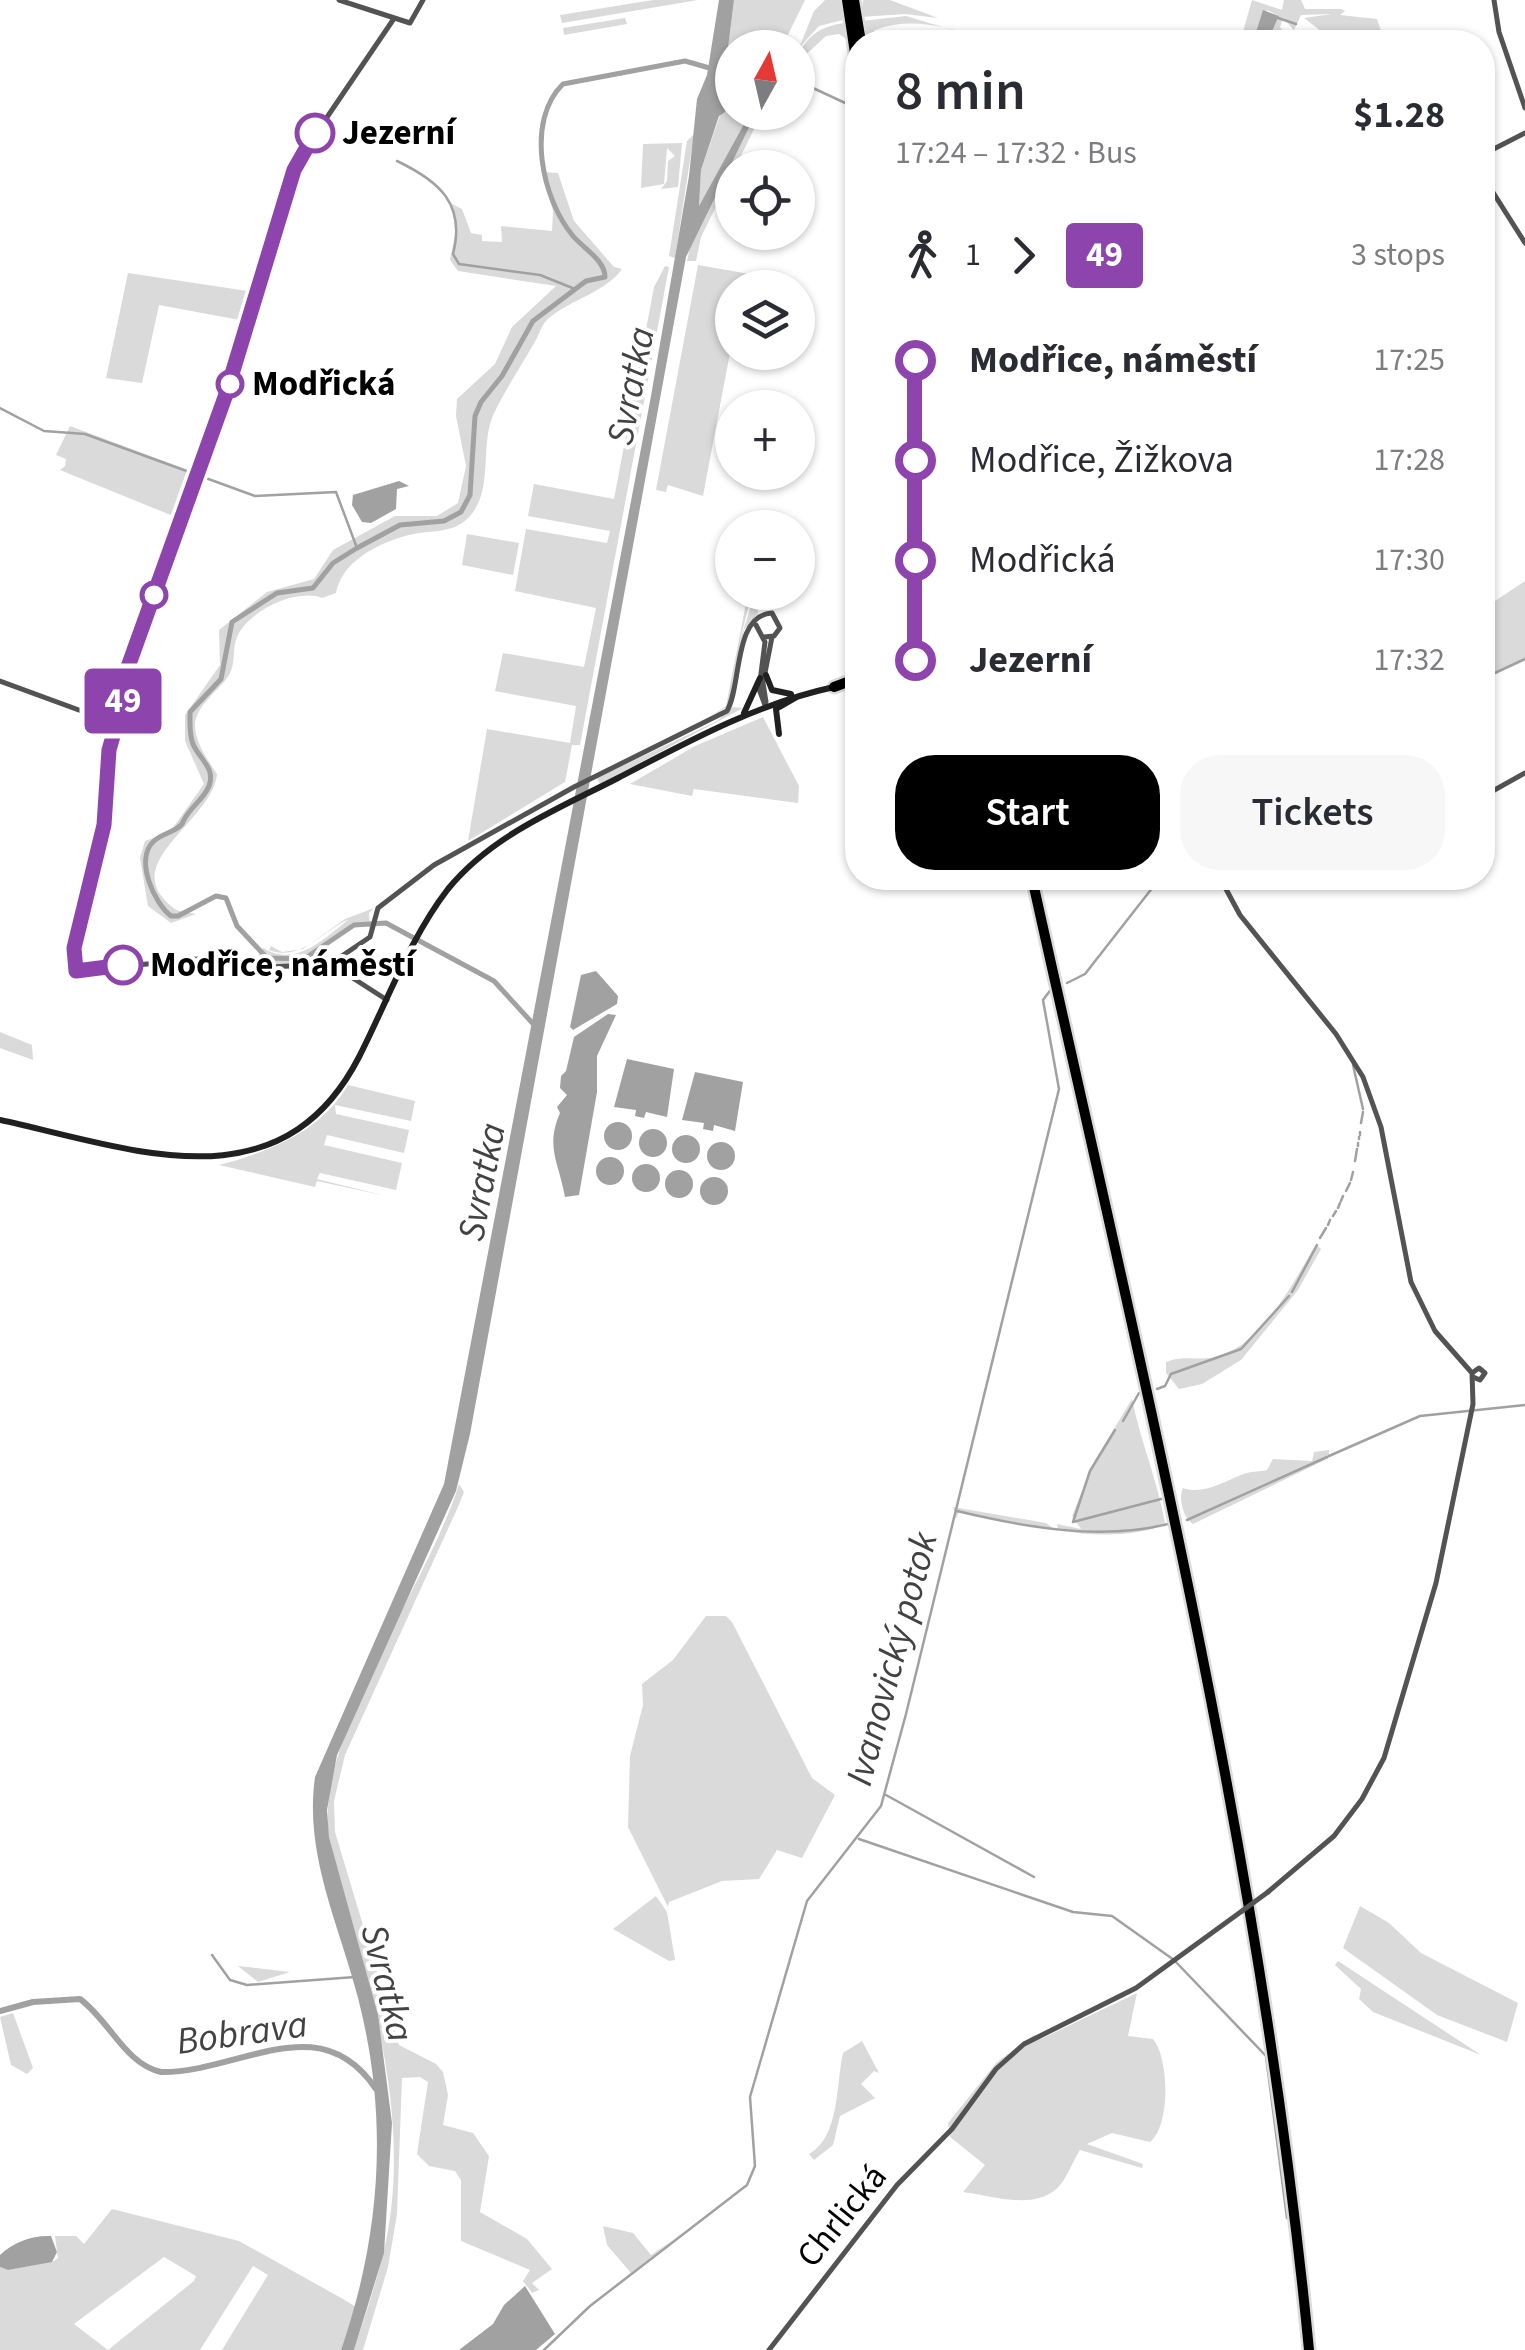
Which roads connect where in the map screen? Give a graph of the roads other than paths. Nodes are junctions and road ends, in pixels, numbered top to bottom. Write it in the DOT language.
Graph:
graph roads {
  1 [pos="339,0"];
  2 [pos="423,0"];
  3 [pos="851,0"];
  4 [pos="1494,0"];
  5 [pos="393,20"];
  6 [pos="854,30"];
  7 [pos="858,30"];
  8 [pos="1525,108"];
  9 [pos="1525,133"];
  10 [pos="1495,148"];
  11 [pos="1495,196"];
  12 [pos="1525,243"];
  13 [pos="756,625"];
  14 [pos="768,637"];
  15 [pos="763,677"];
  16 [pos="0,680"];
  17 [pos="845,685"];
  18 [pos="834,688"];
  19 [pos="802,694"];
  20 [pos="766,705"];
  21 [pos="743,714"];
  22 [pos="117,724"];
  23 [pos="779,734"];
  24 [pos="1525,773"];
  25 [pos="1495,789"];
  26 [pos="1039,890"];
  27 [pos="1227,890"];
  28 [pos="330,964"];
  29 [pos="387,1000"];
  30 [pos="0,1120"];
  31 [pos="769,2350"];
  32 [pos="1312,2350"];
  1 -- 5 [label="street"];
  2 -- 5 [label="street"];
  3 -- 6 [label="highway"];
  3 -- 7 [label="highway"];
  4 -- 8 [label="street"];
  5 -- 22 [label="street"];
  9 -- 10 [label="street"];
  11 -- 12 [label="street"];
  13 -- 14 [label="street"];
  13 -- 14 [label="street"];
  13 -- 28 [label="street"];
  14 -- 15 [label="street"];
  15 -- 19 [label="main road"];
  15 -- 20 [label="street"];
  15 -- 21 [label="main road"];
  16 -- 22 [label="street"];
  17 -- 18 [label="highway"];
  18 -- 19 [label="main road"];
  19 -- 20 [label="main road"];
  19 -- 23 [label="main road"];
  20 -- 21 [label="main road"];
  21 -- 29 [label="main road"];
  22 -- 28 [label="street"];
  24 -- 25 [label="street"];
  26 -- 32 [label="highway"];
  27 -- 31 [label="street, Chrlická, bridge"];
  28 -- 29 [label="street"];
  29 -- 30 [label="main road"];
}
